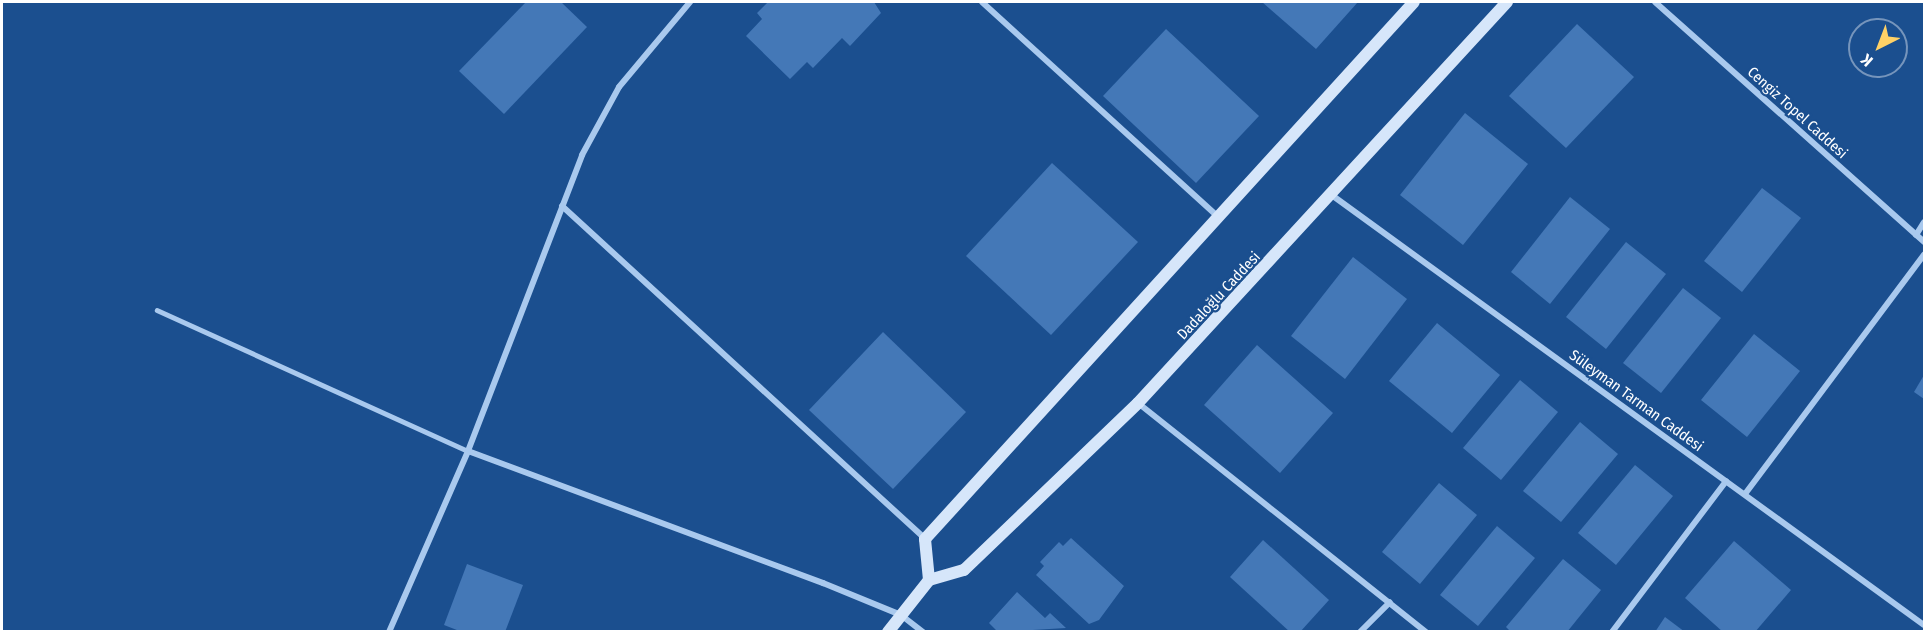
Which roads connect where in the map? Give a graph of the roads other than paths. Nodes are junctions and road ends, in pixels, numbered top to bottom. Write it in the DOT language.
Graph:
graph roads {
  1 [pos="690,2"];
  2 [pos="982,2"];
  3 [pos="1414,2"];
  4 [pos="1507,2"];
  5 [pos="1655,2"];
  6 [pos="1333,196"];
  7 [pos="562,206"];
  8 [pos="1220,219"];
  9 [pos="1924,222"];
  10 [pos="1916,235"];
  11 [pos="1924,242"];
  12 [pos="1924,255"];
  13 [pos="157,310"];
  14 [pos="1138,403"];
  15 [pos="468,451"];
  16 [pos="1726,481"];
  17 [pos="1745,494"];
  18 [pos="925,539"];
  19 [pos="929,580"];
  20 [pos="1389,603"];
  21 [pos="901,615"];
  22 [pos="1924,625"];
  23 [pos="389,632"];
  24 [pos="888,632"];
  25 [pos="923,632"];
  26 [pos="1360,632"];
  27 [pos="1426,632"];
  28 [pos="1612,632"];
  1 -- 7 [label="street"];
  2 -- 8 [label="street"];
  3 -- 8 [label="street"];
  4 -- 6 [label="street, Dadaloğlu Caddesi"];
  5 -- 10 [label="street, Cengiz Topel Caddesi"];
  6 -- 14 [label="street, Dadaloğlu Caddesi"];
  6 -- 16 [label="street, Süleyman Tarman Caddesi"];
  7 -- 15 [label="street"];
  7 -- 18 [label="street"];
  8 -- 18 [label="street"];
  9 -- 10 [label="street"];
  10 -- 11 [label="street, Cengiz Topel Caddesi"];
  12 -- 17 [label="street"];
  13 -- 15 [label="lane"];
  14 -- 19 [label="street, Dadaloğlu Caddesi"];
  14 -- 20 [label="street"];
  15 -- 21 [label="street"];
  15 -- 23 [label="street"];
  16 -- 17 [label="street, Süleyman Tarman Caddesi"];
  16 -- 28 [label="street"];
  17 -- 22 [label="street, Süleyman Tarman Caddesi"];
  18 -- 19 [label="street"];
  19 -- 21 [label="street"];
  20 -- 26 [label="street"];
  20 -- 27 [label="street"];
  21 -- 24 [label="street"];
  21 -- 25 [label="street"];
}
